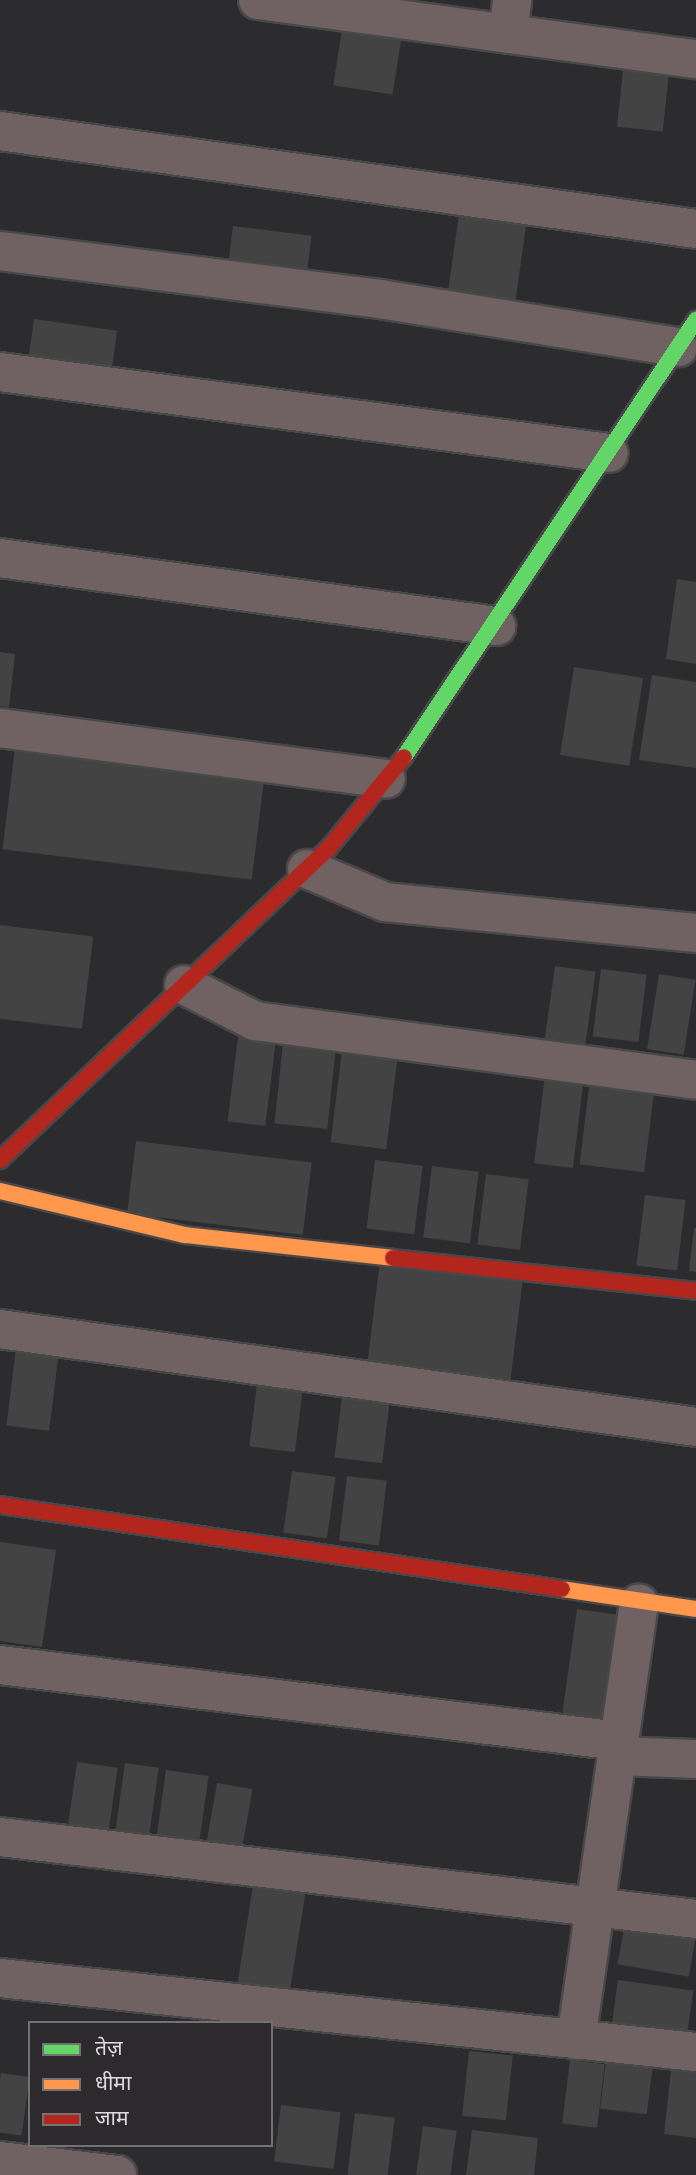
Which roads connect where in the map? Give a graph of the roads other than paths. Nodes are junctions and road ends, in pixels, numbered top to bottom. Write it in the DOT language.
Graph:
graph roads {
  1 [pos="258,0"];
  2 [pos="510,17"];
  3 [pos="696,60"];
  4 [pos="0,131"];
  5 [pos="696,229"];
  6 [pos="0,251"];
  7 [pos="687,333"];
  8 [pos="0,372"];
  9 [pos="609,453"];
  10 [pos="0,558"];
  11 [pos="496,626"];
  12 [pos="0,728"];
  13 [pos="386,779"];
  14 [pos="307,869"];
  15 [pos="696,933"];
  16 [pos="184,985"];
  17 [pos="696,1080"];
  18 [pos="0,1160"];
  19 [pos="0,1191"];
  20 [pos="696,1291"];
  21 [pos="0,1329"];
  22 [pos="696,1427"];
  23 [pos="0,1505"];
  24 [pos="639,1604"];
  25 [pos="696,1609"];
  26 [pos="0,1665"];
  27 [pos="618,1749"];
  28 [pos="696,1759"];
  29 [pos="0,1837"];
  30 [pos="595,1907"];
  31 [pos="696,1919"];
  32 [pos="0,1978"];
  33 [pos="576,2040"];
  34 [pos="696,2052"];
  35 [pos="0,2161"];
  36 [pos="117,2175"];
  1 -- 2 [label="street"];
  2 -- 3 [label="street"];
  4 -- 5 [label="street"];
  6 -- 7 [label="street"];
  7 -- 9 [label="street"];
  8 -- 9 [label="street"];
  9 -- 11 [label="street"];
  10 -- 11 [label="street"];
  11 -- 13 [label="street"];
  12 -- 13 [label="street"];
  13 -- 14 [label="street"];
  14 -- 15 [label="street"];
  14 -- 16 [label="street"];
  16 -- 17 [label="street"];
  16 -- 18 [label="street"];
  19 -- 20 [label="street"];
  21 -- 22 [label="street"];
  23 -- 24 [label="street"];
  24 -- 25 [label="street"];
  24 -- 27 [label="street"];
  26 -- 27 [label="street"];
  27 -- 28 [label="street"];
  27 -- 30 [label="street"];
  29 -- 30 [label="street"];
  30 -- 31 [label="street"];
  30 -- 33 [label="street"];
  32 -- 33 [label="street"];
  33 -- 34 [label="street"];
  35 -- 36 [label="street"];
}
